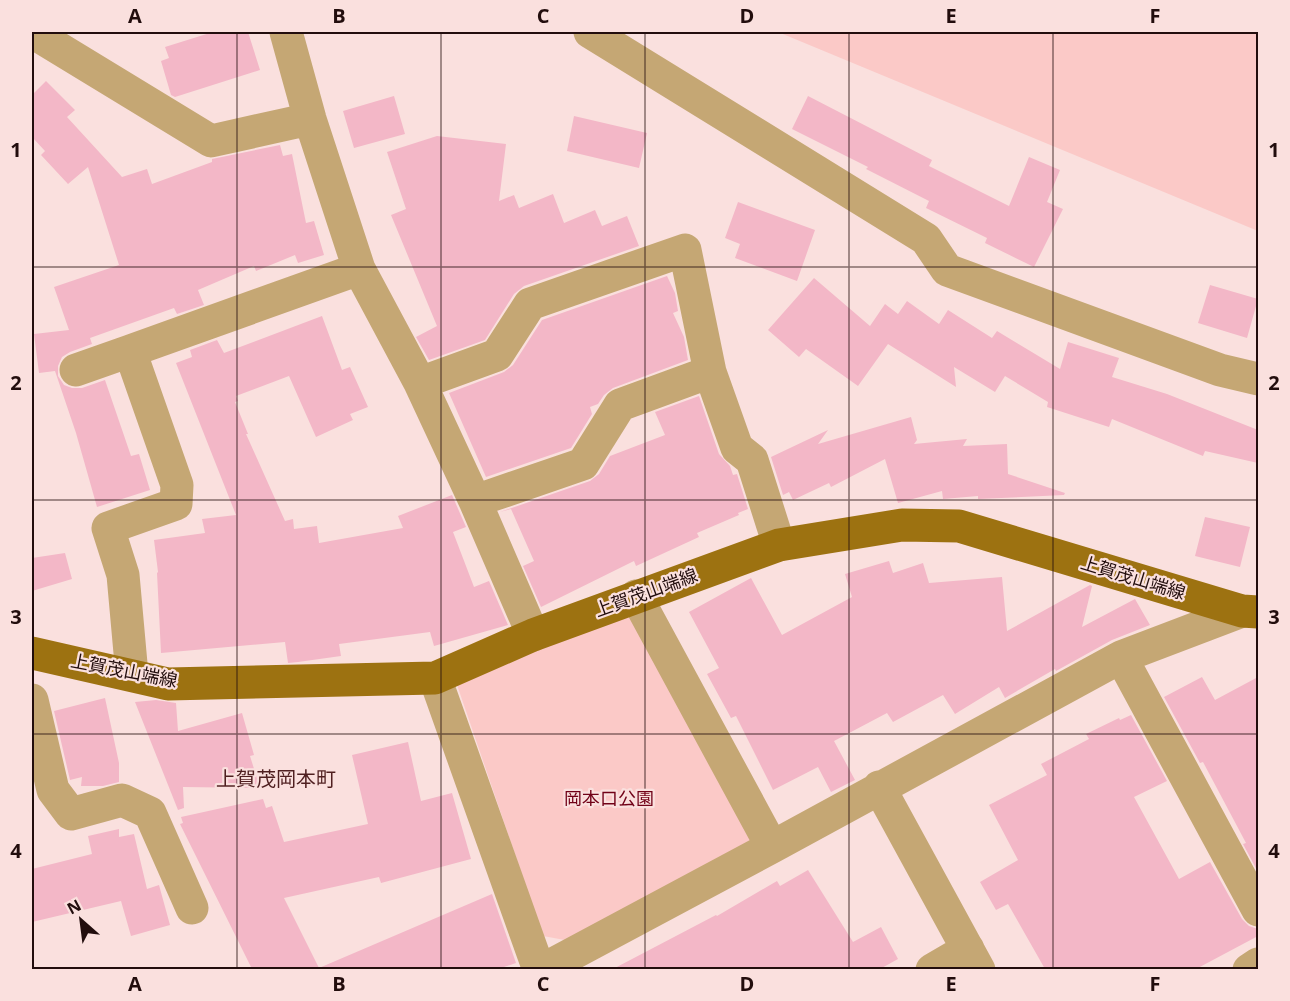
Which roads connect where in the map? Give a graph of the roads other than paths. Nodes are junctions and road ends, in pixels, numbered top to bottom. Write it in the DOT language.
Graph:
graph roads {
  1 [pos="32,32"];
  2 [pos="286,32"];
  3 [pos="590,32"];
  4 [pos="310,119"];
  5 [pos="359,269"];
  6 [pos="130,351"];
  7 [pos="76,370"];
  8 [pos="710,372"];
  9 [pos="1258,379"];
  10 [pos="420,383"];
  11 [pos="475,501"];
  12 [pos="779,545"];
  13 [pos="636,596"];
  14 [pos="1250,611"];
  15 [pos="533,635"];
  16 [pos="32,653"];
  17 [pos="1121,657"];
  18 [pos="132,675"];
  19 [pos="435,678"];
  20 [pos="32,700"];
  21 [pos="879,787"];
  22 [pos="772,847"];
  23 [pos="192,908"];
  24 [pos="1258,910"];
  25 [pos="974,959"];
  26 [pos="1258,964"];
  27 [pos="540,969"];
  28 [pos="932,969"];
  29 [pos="1249,969"];
  1 -- 4 [label="street"];
  2 -- 4 [label="street"];
  3 -- 9 [label="street"];
  4 -- 5 [label="street"];
  5 -- 6 [label="street"];
  5 -- 10 [label="street"];
  6 -- 7 [label="street"];
  6 -- 18 [label="street"];
  8 -- 10 [label="street"];
  8 -- 11 [label="street"];
  8 -- 12 [label="street"];
  10 -- 11 [label="street"];
  11 -- 15 [label="street"];
  12 -- 13 [label="main road, 上賀茂山端線"];
  12 -- 14 [label="main road, 上賀茂山端線"];
  13 -- 15 [label="main road, 上賀茂山端線"];
  13 -- 22 [label="street"];
  14 -- 17 [label="street"];
  15 -- 19 [label="main road, 上賀茂山端線"];
  16 -- 18 [label="main road, 上賀茂山端線"];
  17 -- 21 [label="street"];
  17 -- 24 [label="street"];
  18 -- 19 [label="main road, 上賀茂山端線"];
  19 -- 27 [label="street"];
  20 -- 23 [label="street"];
  21 -- 22 [label="street"];
  21 -- 25 [label="street"];
  22 -- 27 [label="street"];
  25 -- 28 [label="street"];
  26 -- 29 [label="street"];
}
